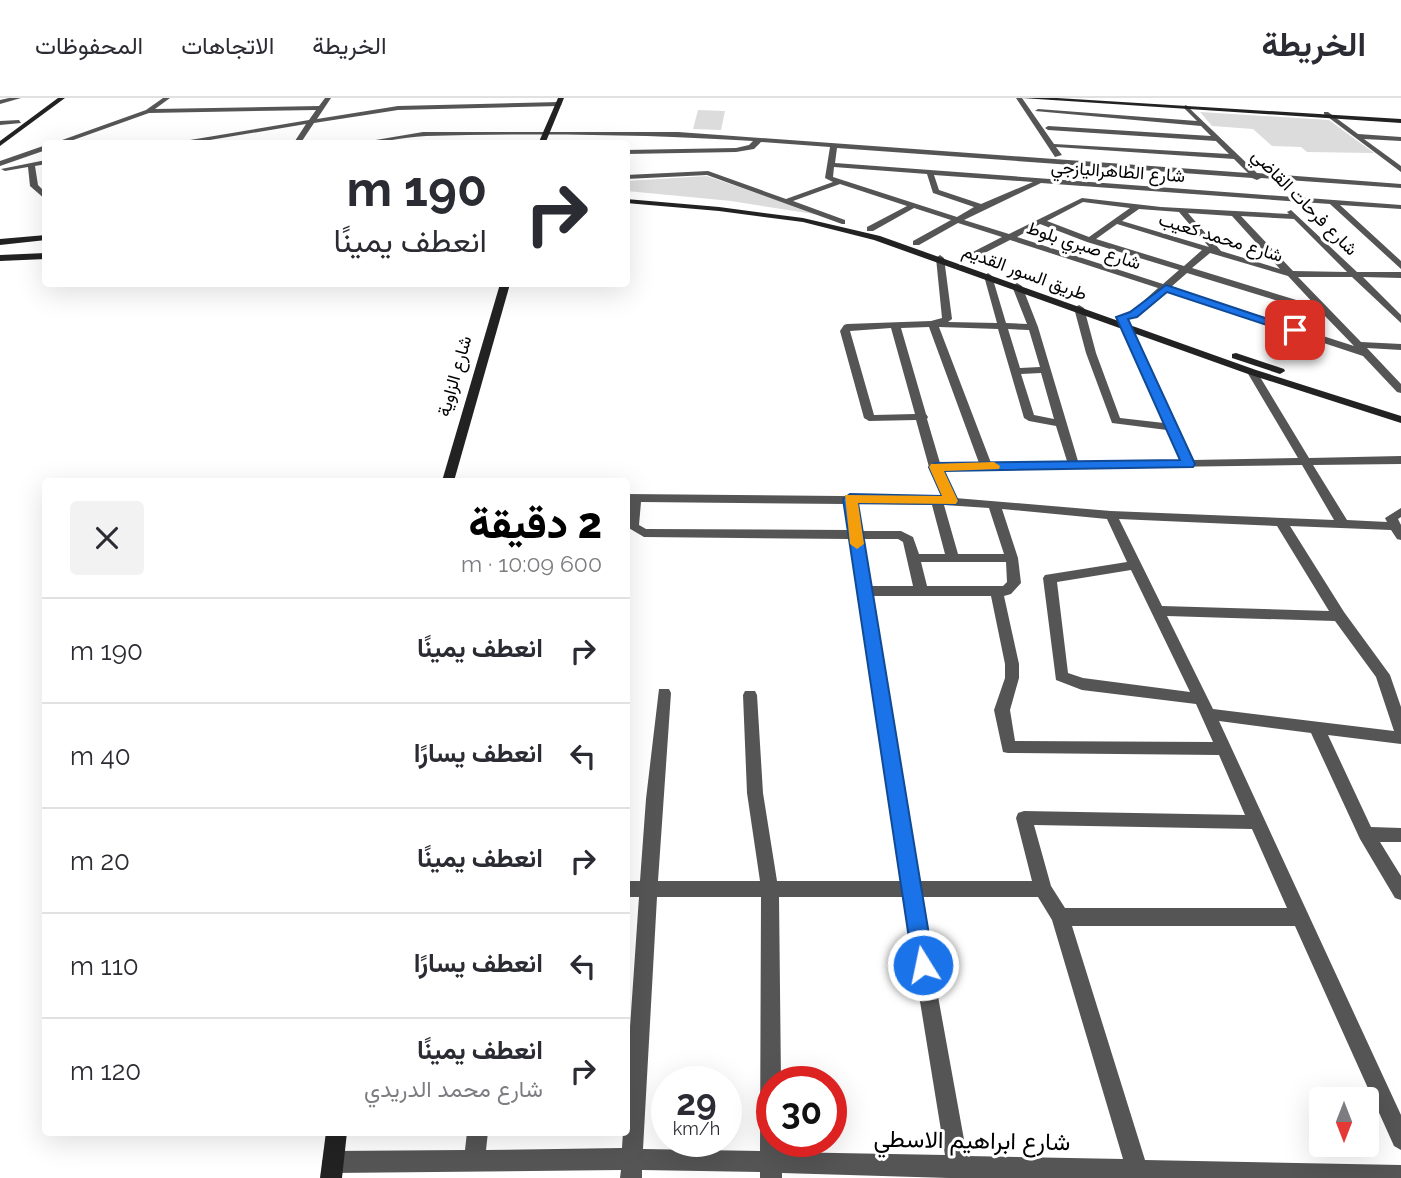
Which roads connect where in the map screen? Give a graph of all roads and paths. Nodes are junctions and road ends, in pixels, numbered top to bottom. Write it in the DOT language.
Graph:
graph roads {
  1 [pos="18,98"];
  2 [pos="51,98"];
  3 [pos="62,98"];
  4 [pos="167,98"];
  5 [pos="328,98"];
  6 [pos="1020,98"];
  7 [pos="1025,98"];
  8 [pos="1031,98"];
  9 [pos="1097,98"];
  10 [pos="560,101"];
  11 [pos="0,102"];
  12 [pos="1186,107"];
  13 [pos="321,108"];
  14 [pos="148,111"];
  15 [pos="1038,111"];
  16 [pos="1329,115"];
  17 [pos="1401,119"];
  18 [pos="0,122"];
  19 [pos="19,122"];
  20 [pos="312,122"];
  21 [pos="1203,124"];
  22 [pos="1048,128"];
  23 [pos="423,134"];
  24 [pos="0,136"];
  25 [pos="1357,136"];
  26 [pos="543,139"];
  27 [pos="760,139"];
  28 [pos="1219,139"];
  29 [pos="1401,139"];
  30 [pos="65,140"];
  31 [pos="195,140"];
  32 [pos="299,140"];
  33 [pos="382,140"];
  34 [pos="420,140"];
  35 [pos="0,145"];
  36 [pos="834,145"];
  37 [pos="1057,145"];
  38 [pos="42,148"];
  39 [pos="630,154"];
  40 [pos="1383,155"];
  41 [pos="1401,156"];
  42 [pos="1237,157"];
  43 [pos="639,160"];
  44 [pos="42,163"];
  45 [pos="0,164"];
  46 [pos="31,164"];
  47 [pos="1066,164"];
  48 [pos="832,165"];
  49 [pos="1138,168"];
  50 [pos="0,169"];
  51 [pos="1401,170"];
  52 [pos="930,173"];
  53 [pos="657,175"];
  54 [pos="1256,176"];
  55 [pos="630,177"];
  56 [pos="834,180"];
  57 [pos="1041,181"];
  58 [pos="1078,184"];
  59 [pos="1401,186"];
  60 [pos="1139,189"];
  61 [pos="42,193"];
  62 [pos="1277,197"];
  63 [pos="630,199"];
  64 [pos="1084,200"];
  65 [pos="787,201"];
  66 [pos="1332,202"];
  67 [pos="1139,205"];
  68 [pos="911,207"];
  69 [pos="981,207"];
  70 [pos="1396,207"];
  71 [pos="1181,210"];
  72 [pos="764,211"];
  73 [pos="1234,213"];
  74 [pos="1401,215"];
  75 [pos="1296,217"];
  76 [pos="1039,221"];
  77 [pos="842,222"];
  78 [pos="957,222"];
  79 [pos="1118,222"];
  80 [pos="870,229"];
  81 [pos="42,230"];
  82 [pos="0,235"];
  83 [pos="42,237"];
  84 [pos="1010,237"];
  85 [pos="1090,240"];
  86 [pos="0,242"];
  87 [pos="916,243"];
  88 [pos="1209,249"];
  89 [pos="1220,254"];
  90 [pos="42,256"];
  91 [pos="0,258"];
  92 [pos="940,258"];
  93 [pos="968,258"];
  94 [pos="1401,266"];
  95 [pos="1188,270"];
  96 [pos="1289,274"];
  97 [pos="1355,275"];
  98 [pos="1401,275"];
  99 [pos="988,276"];
  100 [pos="1017,286"];
  101 [pos="504,287"];
  102 [pos="1166,288"];
  103 [pos="1079,309"];
  104 [pos="1329,313"];
  105 [pos="1401,320"];
  106 [pos="1125,322"];
  107 [pos="895,324"];
  108 [pos="933,324"];
  109 [pos="1005,326"];
  110 [pos="1033,327"];
  111 [pos="1401,347"];
  112 [pos="1365,350"];
  113 [pos="1046,370"];
  114 [pos="1016,371"];
  115 [pos="1252,372"];
  116 [pos="1401,390"];
  117 [pos="1401,411"];
  118 [pos="923,417"];
  119 [pos="1401,420"];
  120 [pos="1061,422"];
  121 [pos="1173,427"];
  122 [pos="1401,460"];
  123 [pos="1307,463"];
  124 [pos="1073,464"];
  125 [pos="1188,464"];
  126 [pos="986,466"];
  127 [pos="935,467"];
  128 [pos="449,478"];
  129 [pos="631,498"];
  130 [pos="850,499"];
  131 [pos="937,501"];
  132 [pos="951,501"];
  133 [pos="994,504"];
  134 [pos="1401,512"];
  135 [pos="1111,515"];
  136 [pos="1280,520"];
  137 [pos="1343,524"];
  138 [pos="1398,531"];
  139 [pos="855,535"];
  140 [pos="913,558"];
  141 [pos="1012,558"];
  142 [pos="953,559"];
  143 [pos="1137,565"];
  144 [pos="864,590"];
  145 [pos="921,590"];
  146 [pos="997,592"];
  147 [pos="1158,611"];
  148 [pos="1339,616"];
  149 [pos="664,693"];
  150 [pos="750,695"];
  151 [pos="1200,699"];
  152 [pos="1208,714"];
  153 [pos="1317,729"];
  154 [pos="1401,730"];
  155 [pos="1401,738"];
  156 [pos="1224,749"];
  157 [pos="1257,822"];
  158 [pos="1366,834"];
  159 [pos="1401,835"];
  160 [pos="630,889"];
  161 [pos="650,889"];
  162 [pos="910,889"];
  163 [pos="1043,889"];
  164 [pos="770,890"];
  165 [pos="1401,892"];
  166 [pos="1060,917"];
  167 [pos="1300,917"];
  168 [pos="336,1136"];
  169 [pos="477,1136"];
  170 [pos="1401,1139"];
  171 [pos="474,1160"];
  172 [pos="632,1168"];
  173 [pos="1137,1169"];
  174 [pos="332,1170"];
  175 [pos="771,1170"];
  176 [pos="959,1172"];
  177 [pos="1099,1173"];
  178 [pos="1401,1176"];
  1 -- 11 [label="street"];
  2 -- 19 [label="main road"];
  3 -- 35 [label="main road"];
  4 -- 14 [label="street"];
  5 -- 13 [label="street"];
  6 -- 47 [label="street"];
  7 -- 8 [label="main road"];
  8 -- 12 [label="main road"];
  8 -- 15 [label="street"];
  9 -- 16 [label="main road"];
  10 -- 20 [label="street"];
  10 -- 26 [label="main road"];
  12 -- 16 [label="main road"];
  12 -- 21 [label="street, شارع فرحات القاضي"];
  13 -- 14 [label="street"];
  13 -- 20 [label="street"];
  14 -- 30 [label="street"];
  15 -- 21 [label="street"];
  15 -- 22 [label="street"];
  16 -- 17 [label="main road"];
  16 -- 25 [label="street"];
  18 -- 19 [label="street"];
  19 -- 24 [label="main road"];
  20 -- 31 [label="street"];
  20 -- 32 [label="street"];
  21 -- 28 [label="street, شارع فرحات القاضي"];
  22 -- 28 [label="street"];
  22 -- 37 [label="street"];
  23 -- 26 [label="street"];
  23 -- 33 [label="street"];
  23 -- 34 [label="street"];
  25 -- 29 [label="street"];
  25 -- 40 [label="street"];
  26 -- 27 [label="street"];
  27 -- 36 [label="street"];
  27 -- 43 [label="street"];
  28 -- 42 [label="street, شارع فرحات القاضي"];
  36 -- 47 [label="street"];
  36 -- 48 [label="street"];
  37 -- 42 [label="street"];
  37 -- 47 [label="street"];
  38 -- 45 [label="street"];
  39 -- 43 [label="street"];
  40 -- 41 [label="street"];
  40 -- 51 [label="street"];
  42 -- 54 [label="street, شارع فرحات القاضي"];
  43 -- 53 [label="street"];
  44 -- 46 [label="street"];
  46 -- 50 [label="street"];
  46 -- 61 [label="street"];
  47 -- 49 [label="street"];
  47 -- 58 [label="street"];
  48 -- 52 [label="street, شارع الطاهراليازجي"];
  48 -- 56 [label="street"];
  49 -- 54 [label="street"];
  49 -- 60 [label="street"];
  52 -- 57 [label="street, شارع الطاهراليازجي"];
  52 -- 69 [label="street"];
  53 -- 55 [label="street"];
  53 -- 65 [label="street"];
  54 -- 59 [label="street"];
  54 -- 62 [label="street, شارع فرحات القاضي"];
  56 -- 65 [label="street"];
  56 -- 68 [label="street, شارع صبري بلوط"];
  57 -- 58 [label="street, شارع الطاهراليازجي"];
  57 -- 69 [label="street"];
  58 -- 60 [label="street, شارع الطاهراليازجي"];
  58 -- 64 [label="street"];
  60 -- 62 [label="street, شارع الطاهراليازجي"];
  62 -- 66 [label="street, شارع الطاهراليازجي"];
  62 -- 75 [label="street, شارع فرحات القاضي"];
  63 -- 72 [label="main road, طريق السور القديم"];
  64 -- 67 [label="street"];
  64 -- 76 [label="street"];
  65 -- 77 [label="street"];
  66 -- 70 [label="street, شارع الطاهراليازجي"];
  66 -- 94 [label="street"];
  67 -- 71 [label="street"];
  67 -- 79 [label="street"];
  68 -- 78 [label="street, شارع صبري بلوط"];
  68 -- 80 [label="street"];
  69 -- 78 [label="street"];
  70 -- 74 [label="street"];
  71 -- 73 [label="street"];
  71 -- 89 [label="street"];
  72 -- 77 [label="main road, طريق السور القديم"];
  72 -- 92 [label="main road, طريق السور القديم"];
  73 -- 75 [label="street"];
  73 -- 96 [label="street"];
  75 -- 97 [label="street, شارع فرحات القاضي"];
  76 -- 84 [label="street"];
  76 -- 85 [label="street"];
  77 -- 80 [label="main road, طريق السور القديم"];
  78 -- 84 [label="street, شارع صبري بلوط"];
  78 -- 87 [label="street"];
  79 -- 85 [label="street"];
  79 -- 88 [label="street, شارع محمد كعيب"];
  80 -- 87 [label="main road, طريق السور القديم"];
  81 -- 82 [label="main road"];
  83 -- 86 [label="main road"];
  84 -- 93 [label="street"];
  84 -- 102 [label="street, شارع صبري بلوط"];
  85 -- 95 [label="street"];
  87 -- 93 [label="main road, طريق السور القديم"];
  88 -- 89 [label="street, شارع محمد كعيب"];
  88 -- 95 [label="street"];
  89 -- 96 [label="street, شارع محمد كعيب"];
  90 -- 91 [label="main road"];
  92 -- 99 [label="main road, طريق السور القديم"];
  92 -- 108 [label="street"];
  93 -- 106 [label="main road, طريق السور القديم"];
  95 -- 102 [label="street"];
  95 -- 104 [label="street"];
  96 -- 97 [label="street, شارع محمد كعيب"];
  96 -- 104 [label="street"];
  97 -- 98 [label="street, شارع محمد كعيب"];
  97 -- 105 [label="street, شارع فرحات القاضي"];
  99 -- 100 [label="main road, طريق السور القديم"];
  99 -- 109 [label="street"];
  100 -- 103 [label="main road, طريق السور القديم"];
  100 -- 110 [label="street"];
  101 -- 128 [label="main road, شارع الزاوية"];
  102 -- 106 [label="street"];
  102 -- 112 [label="street, شارع صبري بلوط"];
  103 -- 106 [label="main road, طريق السور القديم"];
  103 -- 121 [label="street"];
  104 -- 112 [label="street"];
  106 -- 115 [label="main road, طريق السور القديم"];
  106 -- 117 [label="main road, طريق السور القديم"];
  106 -- 121 [label="street"];
  107 -- 108 [label="street"];
  107 -- 118 [label="street"];
  107 -- 118 [label="street"];
  108 -- 109 [label="street"];
  108 -- 126 [label="street"];
  109 -- 110 [label="street"];
  109 -- 114 [label="street"];
  110 -- 113 [label="street"];
  111 -- 112 [label="street"];
  112 -- 116 [label="street"];
  113 -- 114 [label="street"];
  113 -- 120 [label="street"];
  114 -- 120 [label="street"];
  115 -- 119 [label="main road, طريق السور القديم"];
  115 -- 123 [label="street"];
  118 -- 127 [label="street"];
  120 -- 124 [label="street"];
  121 -- 125 [label="street"];
  122 -- 123 [label="street"];
  123 -- 125 [label="street"];
  123 -- 137 [label="street"];
  124 -- 125 [label="street"];
  124 -- 126 [label="street"];
  126 -- 127 [label="street"];
  127 -- 132 [label="street"];
  129 -- 130 [label="street"];
  129 -- 139 [label="street"];
  130 -- 131 [label="street"];
  130 -- 139 [label="street"];
  131 -- 132 [label="street"];
  131 -- 142 [label="street"];
  132 -- 133 [label="street"];
  133 -- 135 [label="street"];
  133 -- 141 [label="street"];
  134 -- 138 [label="street"];
  135 -- 136 [label="street"];
  135 -- 143 [label="street"];
  136 -- 137 [label="street"];
  136 -- 148 [label="street"];
  137 -- 138 [label="street"];
  139 -- 140 [label="street"];
  139 -- 144 [label="street"];
  140 -- 142 [label="street"];
  140 -- 145 [label="street"];
  141 -- 142 [label="street"];
  141 -- 146 [label="street"];
  143 -- 147 [label="street"];
  143 -- 151 [label="street"];
  144 -- 145 [label="street"];
  144 -- 162 [label="street"];
  145 -- 146 [label="street"];
  146 -- 156 [label="street"];
  147 -- 148 [label="street"];
  147 -- 151 [label="street"];
  148 -- 154 [label="street"];
  149 -- 161 [label="street"];
  150 -- 164 [label="street"];
  151 -- 152 [label="street"];
  152 -- 153 [label="street"];
  152 -- 156 [label="street"];
  153 -- 155 [label="street"];
  153 -- 158 [label="street"];
  156 -- 157 [label="street"];
  157 -- 163 [label="street"];
  157 -- 167 [label="street"];
  158 -- 159 [label="street"];
  158 -- 165 [label="street"];
  160 -- 161 [label="street"];
  161 -- 164 [label="street"];
  161 -- 172 [label="street"];
  162 -- 163 [label="street"];
  162 -- 164 [label="street"];
  162 -- 176 [label="street"];
  163 -- 166 [label="street"];
  164 -- 175 [label="street"];
  166 -- 167 [label="street"];
  166 -- 173 [label="street"];
  167 -- 170 [label="street"];
  168 -- 174 [label="main road"];
  169 -- 171 [label="street"];
  171 -- 172 [label="street, شارع ابراهيم الاسطي"];
  171 -- 174 [label="street, شارع ابراهيم الاسطي"];
  172 -- 175 [label="street, شارع ابراهيم الاسطي"];
  173 -- 177 [label="street, شارع ابراهيم الاسطي"];
  173 -- 178 [label="street, شارع ابراهيم الاسطي"];
  175 -- 176 [label="street, شارع ابراهيم الاسطي"];
  176 -- 177 [label="street, شارع ابراهيم الاسطي"];
}
